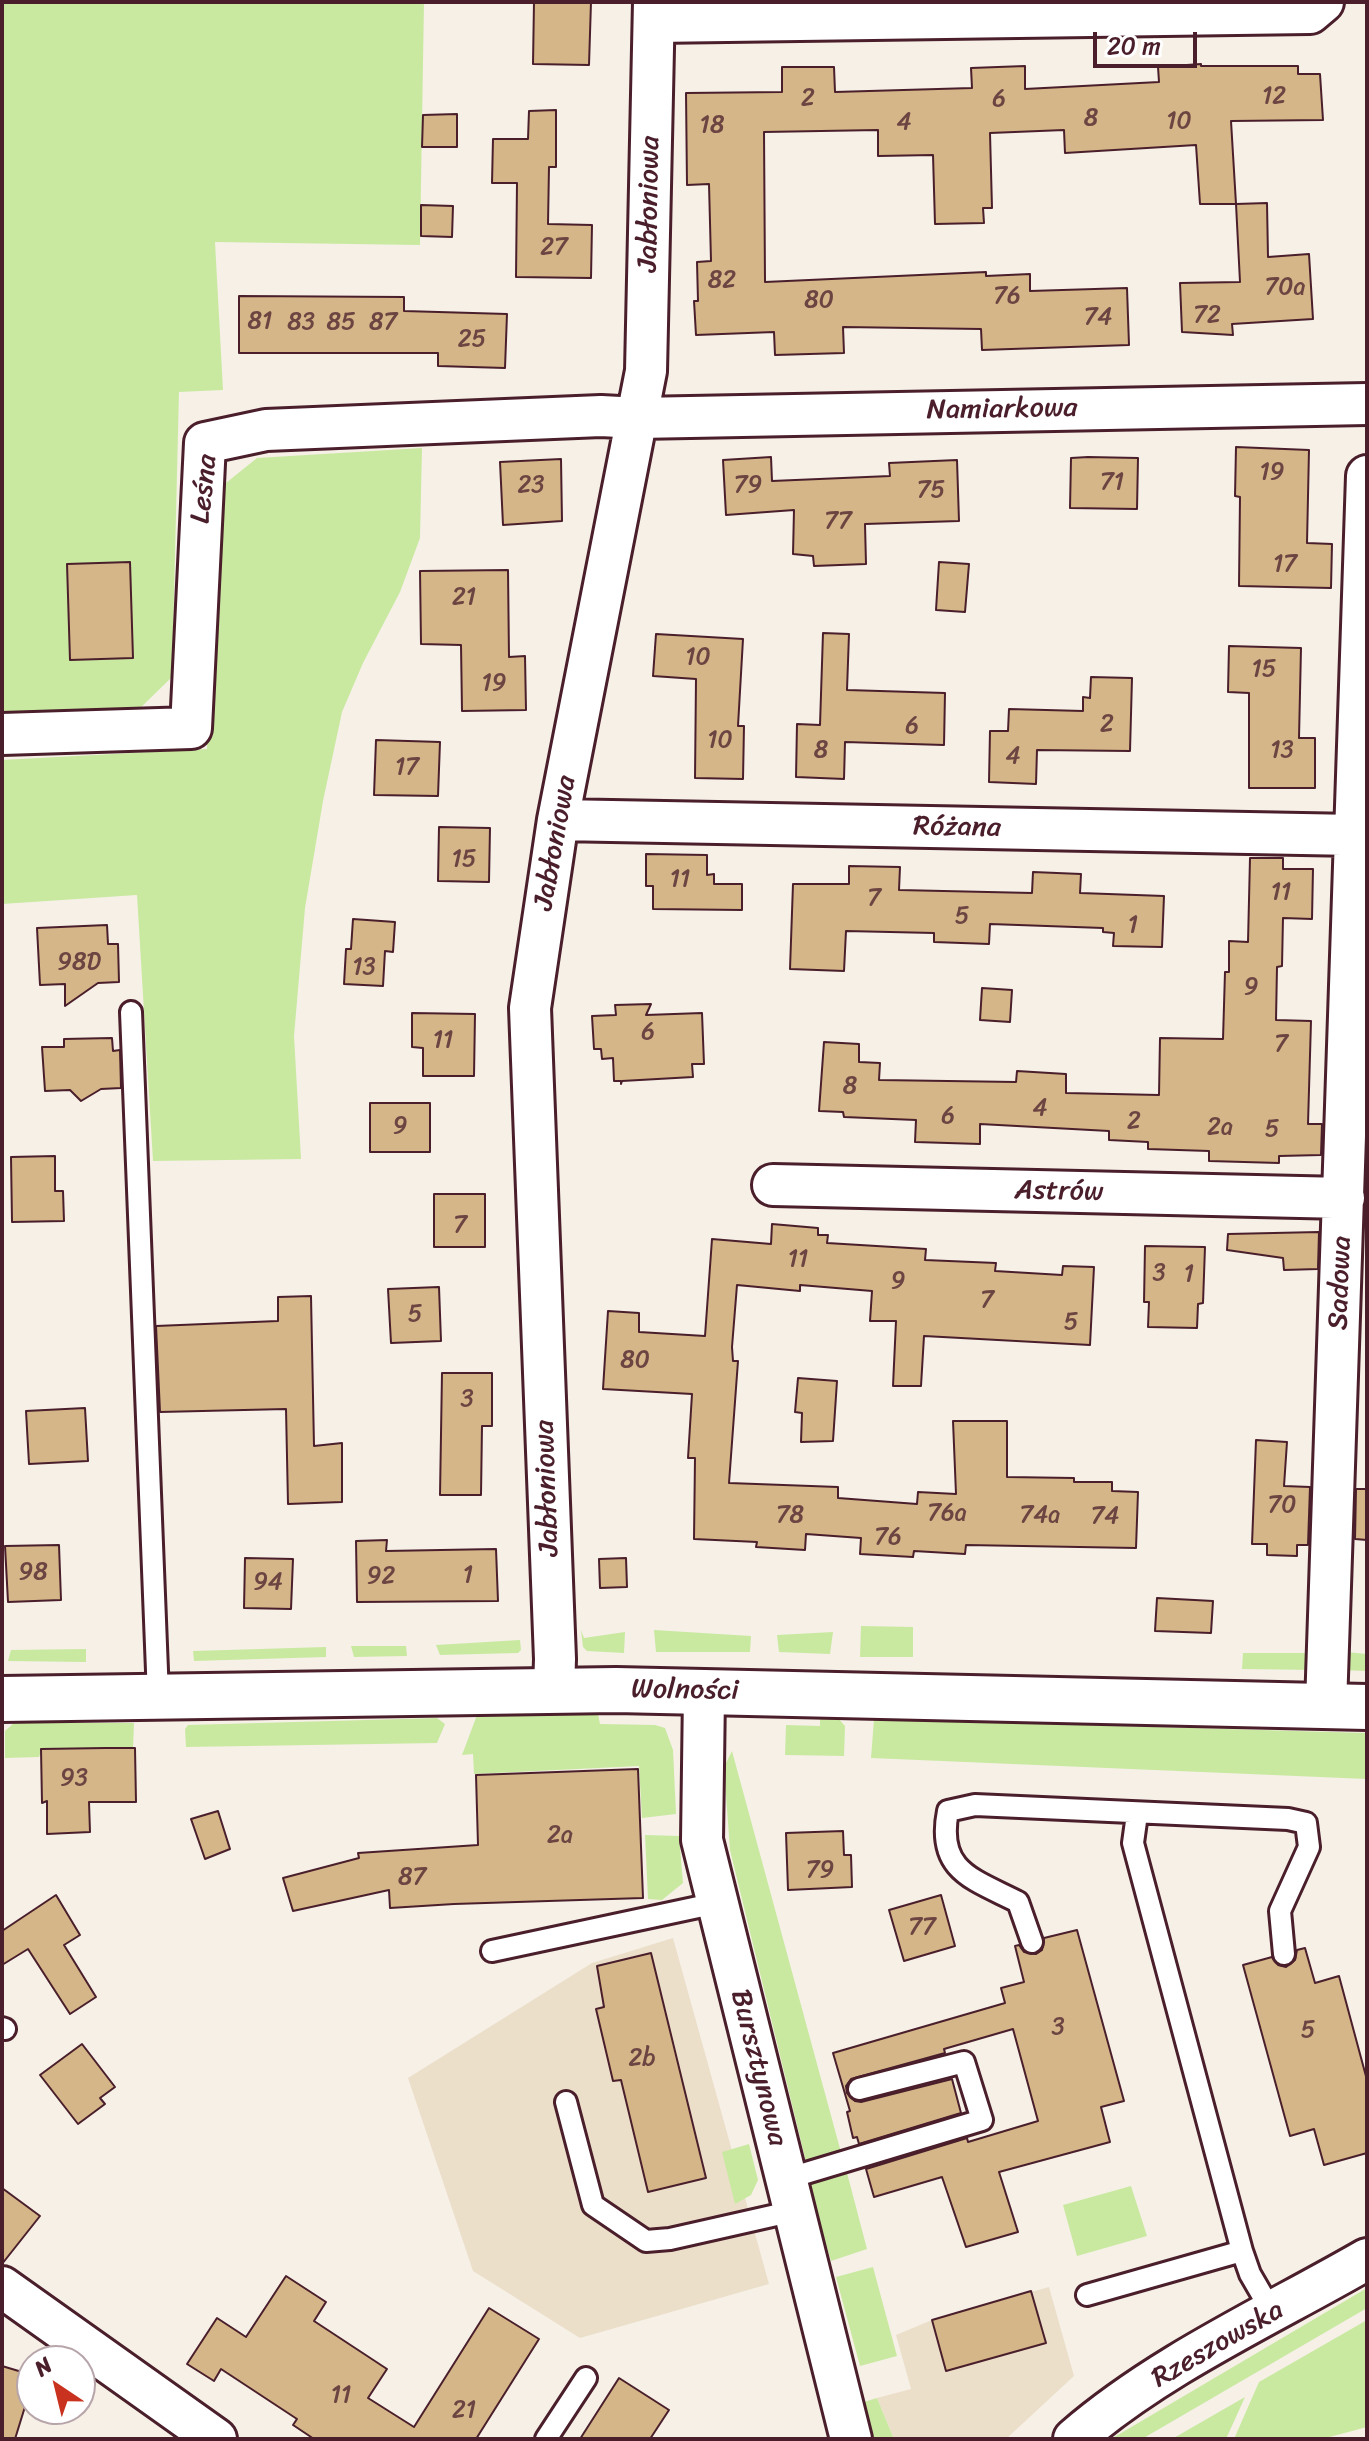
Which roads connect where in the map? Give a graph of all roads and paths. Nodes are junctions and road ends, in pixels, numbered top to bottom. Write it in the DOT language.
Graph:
graph roads {
  1 [pos="1323,2"];
  2 [pos="654,12"];
  3 [pos="1367,404"];
  4 [pos="638,418"];
  5 [pos="1367,476"];
  6 [pos="2,734"];
  7 [pos="558,820"];
  8 [pos="1355,835"];
  9 [pos="131,1012"];
  10 [pos="773,1185"];
  11 [pos="1344,1198"];
  12 [pos="554,1690"];
  13 [pos="704,1693"];
  14 [pos="158,1696"];
  15 [pos="2,1699"];
  16 [pos="1346,1706"];
  17 [pos="1137,1814"];
  18 [pos="717,1903"];
  19 [pos="1032,1942"];
  20 [pos="492,1951"];
  21 [pos="1284,1954"];
  22 [pos="859,2089"];
  23 [pos="566,2102"];
  24 [pos="790,2195"];
  25 [pos="1242,2251"];
  26 [pos="1367,2259"];
  27 [pos="2,2287"];
  28 [pos="1087,2295"];
  29 [pos="1272,2312"];
  30 [pos="586,2378"];
  31 [pos="216,2439"];
  32 [pos="546,2439"];
  33 [pos="851,2439"];
  34 [pos="1074,2439"];
  1 -- 2 [label="street"];
  2 -- 4 [label="street, Jabłoniowa"];
  3 -- 4 [label="street, Namiarkowa"];
  4 -- 6 [label="street, Leśna"];
  4 -- 7 [label="street, Jabłoniowa"];
  5 -- 8 [label="street, Sadowa"];
  7 -- 8 [label="street, Różana"];
  7 -- 12 [label="street, Jabłoniowa"];
  8 -- 11 [label="street, Sadowa"];
  9 -- 14 [label="lane"];
  10 -- 11 [label="street, Astrów"];
  11 -- 16 [label="street, Sadowa"];
  12 -- 13 [label="street, Wolności"];
  12 -- 14 [label="street, Wolności"];
  13 -- 16 [label="street, Wolności"];
  13 -- 18 [label="street, Bursztynowa"];
  14 -- 15 [label="street, Wolności"];
  17 -- 19 [label="lane"];
  17 -- 21 [label="lane"];
  17 -- 25 [label="lane"];
  18 -- 20 [label="lane"];
  18 -- 24 [label="street, Bursztynowa"];
  22 -- 24 [label="lane"];
  23 -- 24 [label="lane"];
  24 -- 33 [label="street, Bursztynowa"];
  25 -- 28 [label="lane"];
  25 -- 29 [label="lane"];
  26 -- 29 [label="street, Rzeszowska"];
  27 -- 31 [label="street"];
  29 -- 34 [label="street, Rzeszowska"];
  30 -- 32 [label="lane"];
}
